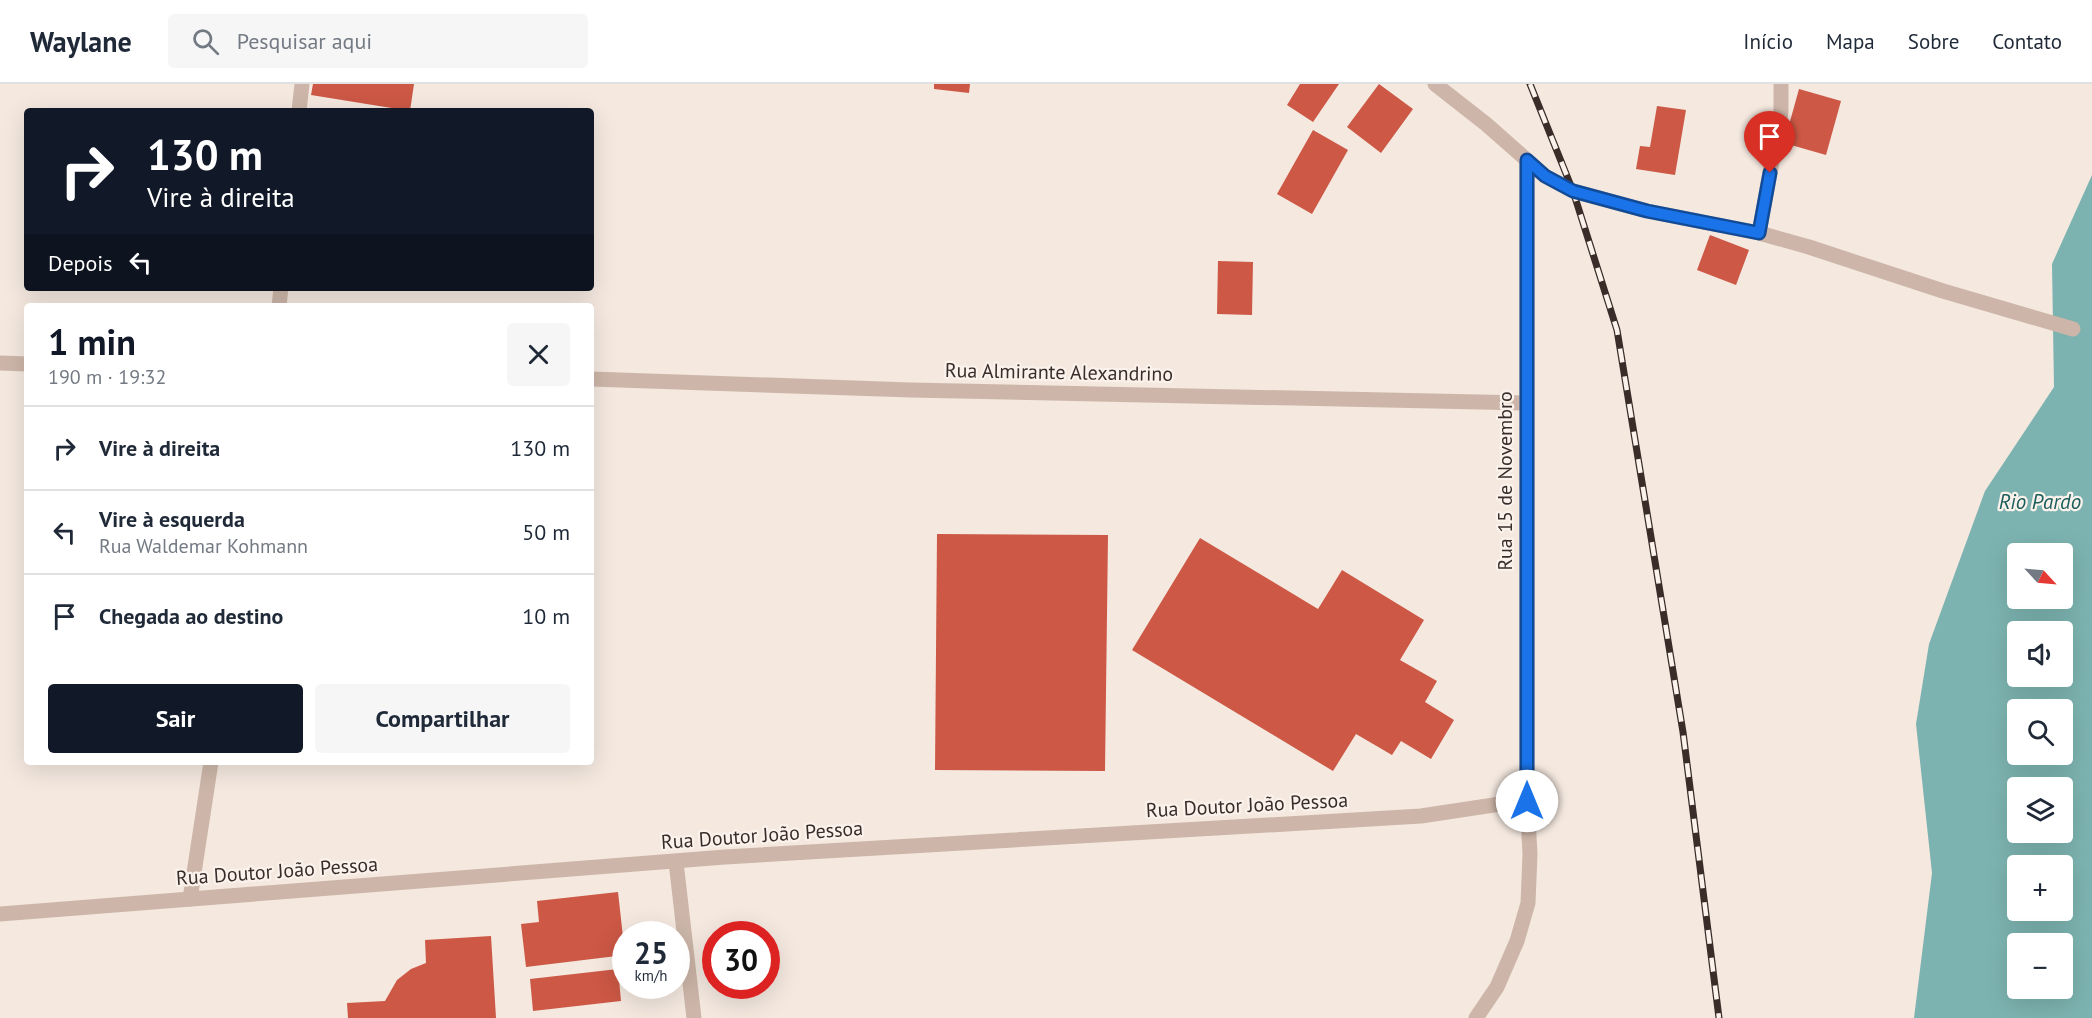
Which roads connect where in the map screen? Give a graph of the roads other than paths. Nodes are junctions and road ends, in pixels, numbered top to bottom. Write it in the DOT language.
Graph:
graph roads {
  1 [pos="302,84"];
  2 [pos="1435,84"];
  3 [pos="1781,84"];
  4 [pos="299,108"];
  5 [pos="1527,160"];
  6 [pos="1759,233"];
  7 [pos="2073,329"];
  8 [pos="0,363"];
  9 [pos="24,364"];
  10 [pos="594,379"];
  11 [pos="1526,403"];
  12 [pos="211,765"];
  13 [pos="1527,801"];
  14 [pos="676,862"];
  15 [pos="190,898"];
  16 [pos="0,914"];
  17 [pos="694,1018"];
  18 [pos="1476,1018"];
  1 -- 4 [label="street"];
  2 -- 5 [label="street"];
  3 -- 6 [label="street"];
  5 -- 6 [label="street"];
  5 -- 11 [label="street, Rua 15 de Novembro"];
  6 -- 7 [label="street"];
  8 -- 9 [label="street"];
  10 -- 11 [label="street, Rua Almirante Alexandrino"];
  11 -- 13 [label="street, Rua 15 de Novembro"];
  12 -- 15 [label="street"];
  13 -- 14 [label="street, Rua Doutor João Pessoa"];
  13 -- 18 [label="street, Rua 15 de Novembro"];
  14 -- 15 [label="street, Rua Doutor João Pessoa"];
  14 -- 17 [label="street"];
  15 -- 16 [label="street, Rua Doutor João Pessoa"];
}
